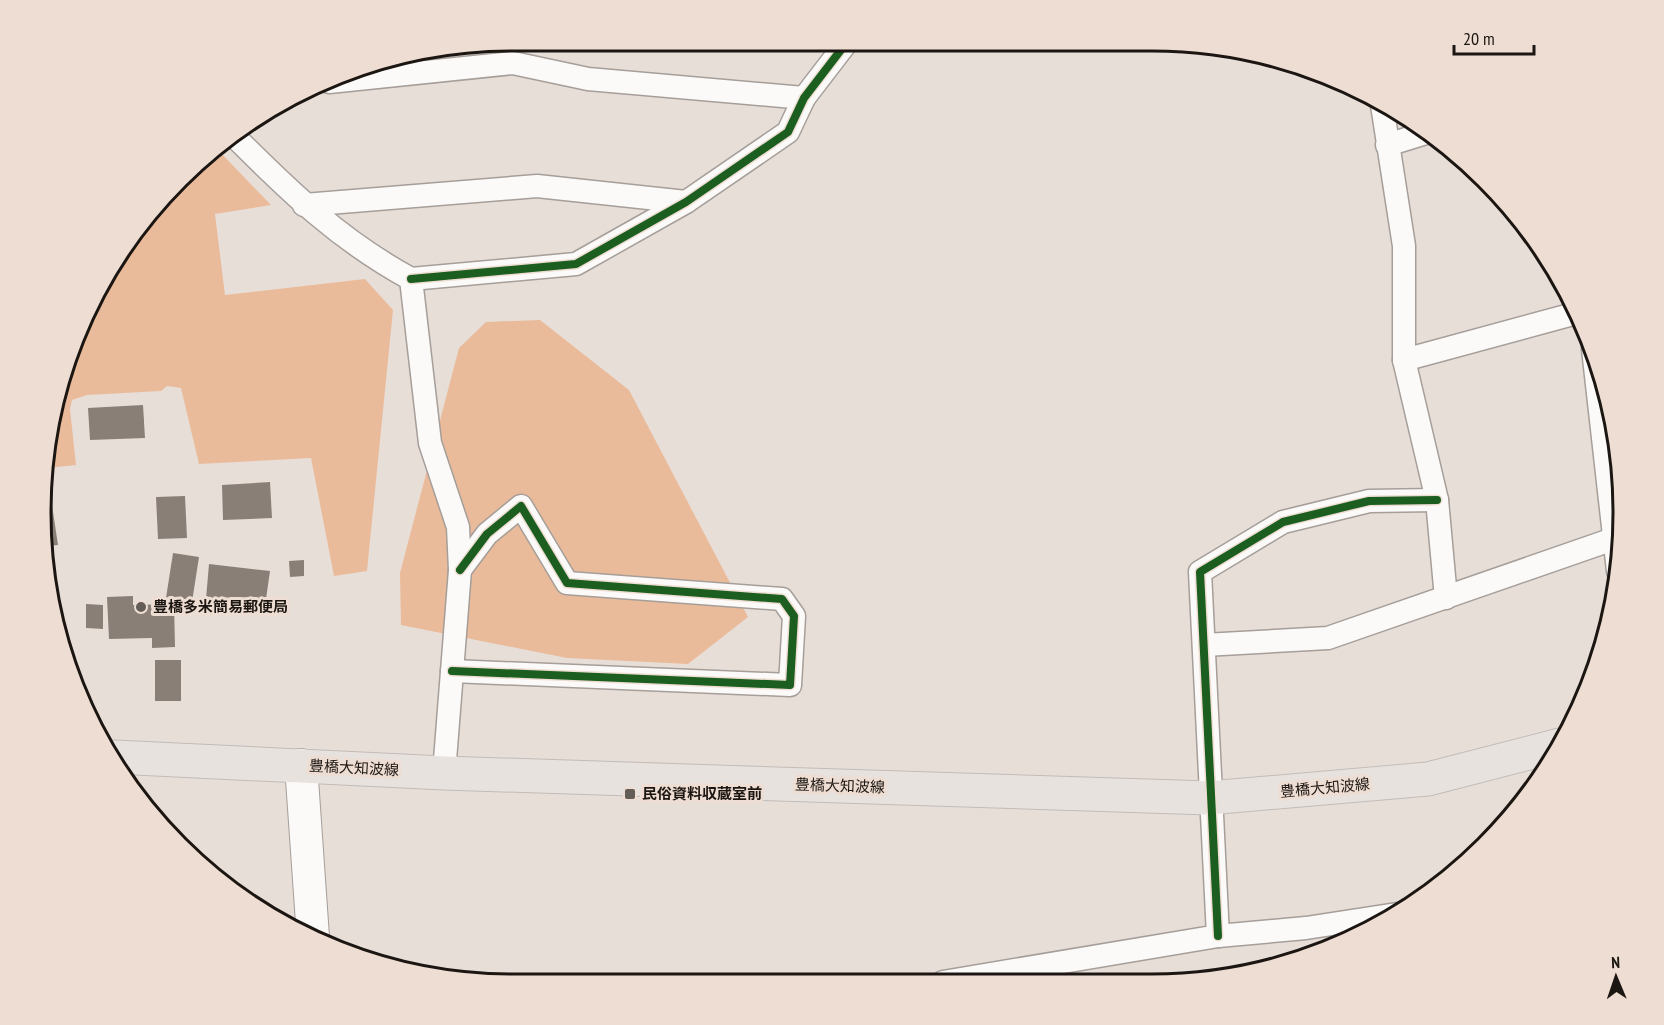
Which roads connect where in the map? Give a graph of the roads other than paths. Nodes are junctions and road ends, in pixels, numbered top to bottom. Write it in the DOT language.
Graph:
graph roads {
  1 [pos="841,51"];
  2 [pos="352,80"];
  3 [pos="804,98"];
  4 [pos="1383,114"];
  5 [pos="1417,136"];
  6 [pos="239,141"];
  7 [pos="1387,145"];
  8 [pos="686,202"];
  9 [pos="304,205"];
  10 [pos="411,279"];
  11 [pos="1568,315"];
  12 [pos="1404,360"];
  13 [pos="1601,410"];
  14 [pos="1612,495"];
  15 [pos="1437,500"];
  16 [pos="1612,539"];
  17 [pos="460,570"];
  18 [pos="1446,598"];
  19 [pos="1204,645"];
  20 [pos="452,671"];
  21 [pos="1548,748"];
  22 [pos="122,757"];
  23 [pos="301,765"];
  24 [pos="444,772"];
  25 [pos="1209,798"];
  26 [pos="1371,918"];
  27 [pos="312,928"];
  28 [pos="1218,936"];
  29 [pos="991,974"];
  1 -- 3 [label="street"];
  2 -- 3 [label="street"];
  3 -- 8 [label="street"];
  4 -- 7 [label="street"];
  5 -- 7 [label="street"];
  6 -- 9 [label="street"];
  7 -- 12 [label="street"];
  8 -- 9 [label="street"];
  8 -- 10 [label="street"];
  9 -- 10 [label="street"];
  10 -- 17 [label="street"];
  11 -- 12 [label="street"];
  12 -- 15 [label="street"];
  13 -- 14 [label="street"];
  15 -- 18 [label="street"];
  15 -- 19 [label="street"];
  16 -- 18 [label="street"];
  17 -- 20 [label="street"];
  17 -- 20 [label="street"];
  18 -- 19 [label="street"];
  19 -- 25 [label="street"];
  20 -- 24 [label="street"];
  21 -- 25 [label="main road, 豊橋大知波線"];
  22 -- 23 [label="main road, 豊橋大知波線"];
  23 -- 24 [label="main road, 豊橋大知波線"];
  23 -- 27 [label="street"];
  24 -- 25 [label="main road, 豊橋大知波線"];
  25 -- 28 [label="street"];
  26 -- 28 [label="street"];
  28 -- 29 [label="street"];
}
